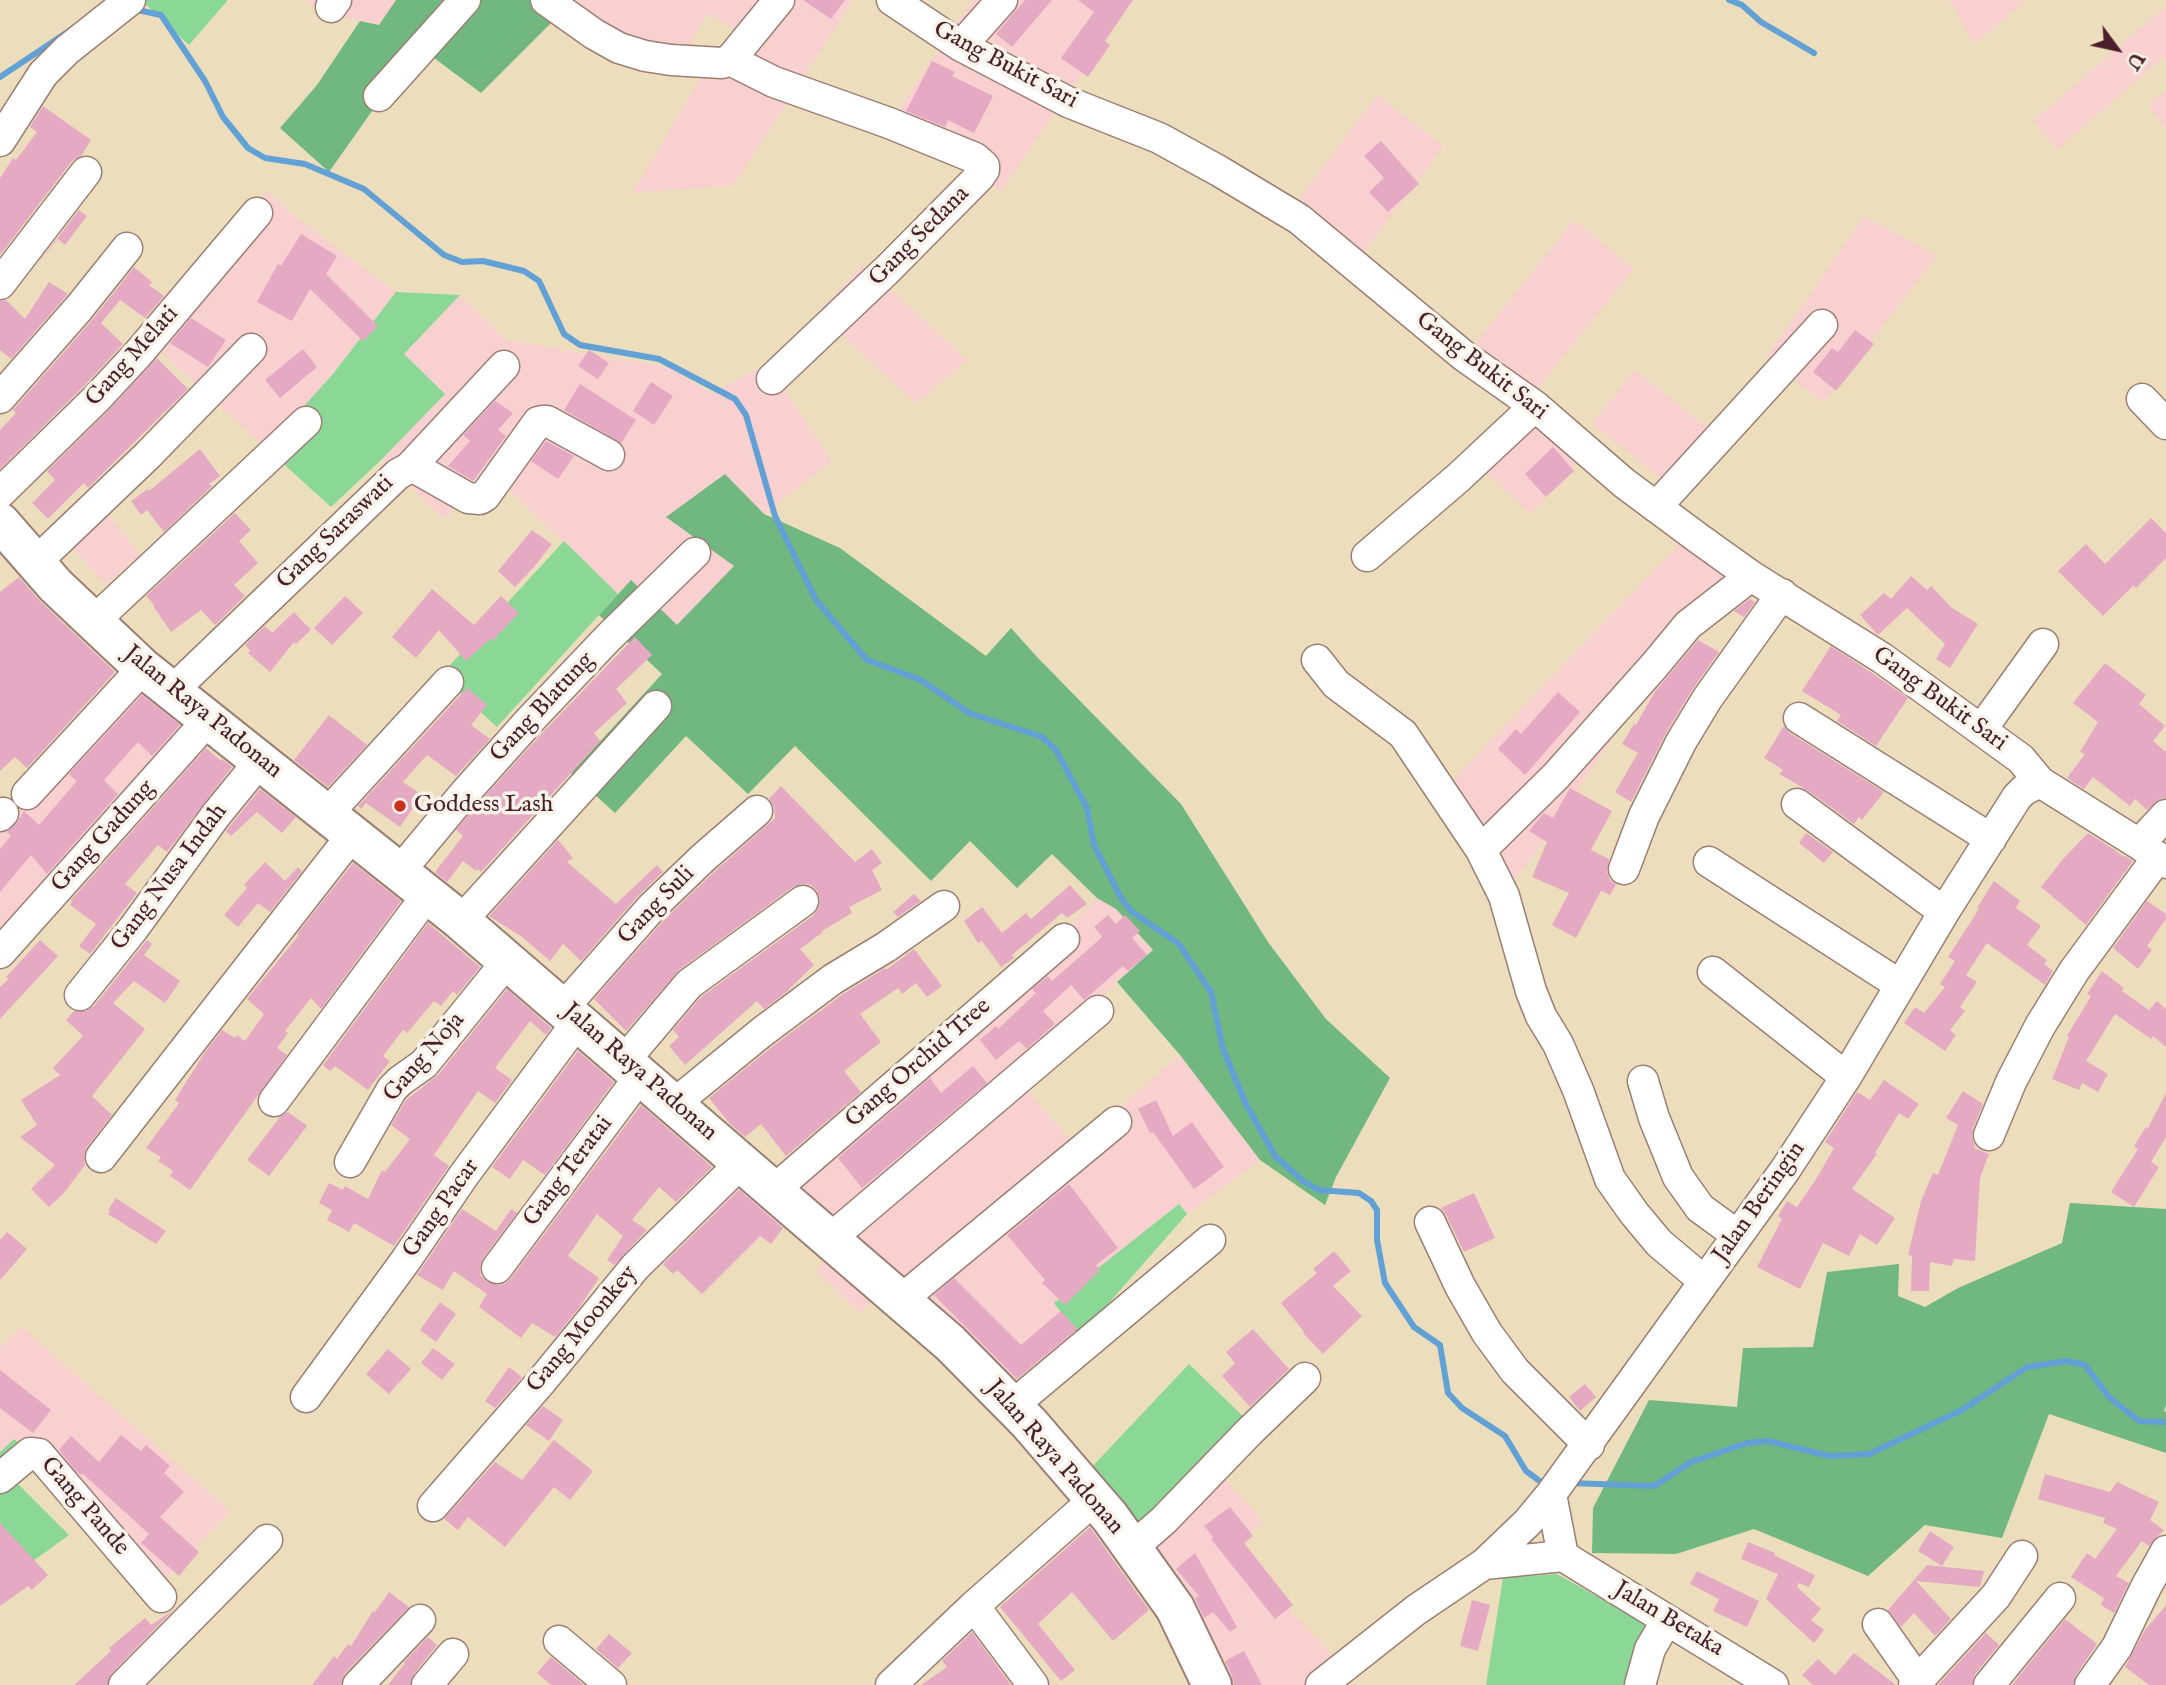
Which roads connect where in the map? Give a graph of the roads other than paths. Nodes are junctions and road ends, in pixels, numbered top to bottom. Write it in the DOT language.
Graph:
graph roads {
  1 [pos="130,0"];
  2 [pos="465,0"];
  3 [pos="546,0"];
  4 [pos="779,0"];
  5 [pos="892,0"];
  6 [pos="1002,0"];
  7 [pos="961,46"];
  8 [pos="730,61"];
  9 [pos="379,96"];
  10 [pos="0,141"];
  11 [pos="86,173"];
  12 [pos="257,214"];
  13 [pos="127,248"];
  14 [pos="0,284"];
  15 [pos="1822,325"];
  16 [pos="251,349"];
  17 [pos="504,366"];
  18 [pos="772,379"];
  19 [pos="0,398"];
  20 [pos="2142,400"];
  21 [pos="1535,406"];
  22 [pos="306,422"];
  23 [pos="2166,424"];
  24 [pos="609,455"];
  25 [pos="409,468"];
  26 [pos="0,493"];
  27 [pos="1656,507"];
  28 [pos="13,546"];
  29 [pos="695,553"];
  30 [pos="1367,556"];
  31 [pos="1751,576"];
  32 [pos="1782,594"];
  33 [pos="93,622"];
  34 [pos="2043,644"];
  35 [pos="1317,660"];
  36 [pos="157,680"];
  37 [pos="448,682"];
  38 [pos="656,706"];
  39 [pos="1799,718"];
  40 [pos="208,720"];
  41 [pos="1981,730"];
  42 [pos="260,761"];
  43 [pos="2040,782"];
  44 [pos="27,794"];
  45 [pos="1797,804"];
  46 [pos="757,811"];
  47 [pos="2166,815"];
  48 [pos="340,824"];
  49 [pos="1991,839"];
  50 [pos="1481,849"];
  51 [pos="2154,855"];
  52 [pos="1709,862"];
  53 [pos="1625,869"];
  54 [pos="414,882"];
  55 [pos="803,901"];
  56 [pos="944,906"];
  57 [pos="1944,912"];
  58 [pos="461,921"];
  59 [pos="1064,939"];
  60 [pos="0,953"];
  61 [pos="508,960"];
  62 [pos="1713,972"];
  63 [pos="1900,985"];
  64 [pos="80,995"];
  65 [pos="1098,1011"];
  66 [pos="571,1015"];
  67 [pos="632,1068"];
  68 [pos="1846,1077"];
  69 [pos="1643,1081"];
  70 [pos="274,1101"];
  71 [pos="674,1104"];
  72 [pos="1116,1122"];
  73 [pos="1989,1135"];
  74 [pos="101,1157"];
  75 [pos="351,1162"];
  76 [pos="742,1162"];
  77 [pos="774,1190"];
  78 [pos="1430,1222"];
  79 [pos="1737,1236"];
  80 [pos="831,1238"];
  81 [pos="1210,1240"];
  82 [pos="497,1268"];
  83 [pos="1704,1281"];
  84 [pos="902,1299"];
  85 [pos="1305,1378"];
  86 [pos="306,1397"];
  87 [pos="1012,1406"];
  88 [pos="1589,1445"];
  89 [pos="0,1478"];
  90 [pos="1551,1494"];
  91 [pos="1096,1499"];
  92 [pos="433,1506"];
  93 [pos="267,1540"];
  94 [pos="1132,1548"];
  95 [pos="2166,1551"];
  96 [pos="1563,1556"];
  97 [pos="2022,1556"];
  98 [pos="1485,1564"];
  99 [pos="161,1597"];
  100 [pos="2060,1598"];
  101 [pos="974,1606"];
  102 [pos="420,1620"];
  103 [pos="1667,1620"];
  104 [pos="1878,1624"];
  105 [pos="559,1642"];
  106 [pos="453,1654"];
  107 [pos="1916,1683"];
  108 [pos="124,1685"];
  109 [pos="358,1685"];
  110 [pos="427,1685"];
  111 [pos="611,1685"];
  112 [pos="891,1685"];
  113 [pos="1033,1685"];
  114 [pos="1212,1685"];
  115 [pos="1321,1685"];
  116 [pos="1640,1685"];
  117 [pos="1773,1685"];
  118 [pos="1989,1685"];
  119 [pos="2090,1685"];
  1 -- 10 [label="street"];
  2 -- 9 [label="street"];
  3 -- 8 [label="street"];
  4 -- 8 [label="street"];
  5 -- 7 [label="street, Gang Bukit Sari"];
  6 -- 7 [label="street"];
  7 -- 21 [label="street, Gang Bukit Sari"];
  8 -- 18 [label="street, Gang Sedana"];
  11 -- 14 [label="street"];
  12 -- 26 [label="street, Gang Melati"];
  13 -- 19 [label="street"];
  15 -- 27 [label="street"];
  16 -- 28 [label="street"];
  17 -- 25 [label="street"];
  20 -- 23 [label="street"];
  21 -- 27 [label="street, Gang Bukit Sari"];
  21 -- 30 [label="street"];
  22 -- 33 [label="street"];
  24 -- 25 [label="street, Gang Saraswati"];
  25 -- 36 [label="street, Gang Saraswati"];
  27 -- 31 [label="street, Gang Bukit Sari"];
  28 -- 33 [label="main road, Jalan Raya Padonan"];
  29 -- 54 [label="street, Gang Blatung"];
  31 -- 32 [label="street, Gang Bukit Sari"];
  31 -- 50 [label="street"];
  32 -- 41 [label="street, Gang Bukit Sari"];
  32 -- 53 [label="street"];
  33 -- 36 [label="main road, Jalan Raya Padonan"];
  34 -- 41 [label="street"];
  35 -- 50 [label="street"];
  36 -- 40 [label="main road, Jalan Raya Padonan"];
  36 -- 44 [label="street, Gang Saraswati"];
  37 -- 48 [label="street"];
  38 -- 58 [label="street"];
  39 -- 49 [label="street"];
  40 -- 42 [label="main road, Jalan Raya Padonan"];
  40 -- 60 [label="street, Gang Gadung"];
  41 -- 43 [label="street, Gang Bukit Sari"];
  42 -- 48 [label="main road, Jalan Raya Padonan"];
  42 -- 64 [label="street, Gang Nusa Indah"];
  43 -- 49 [label="street, Jalan Beringin"];
  43 -- 51 [label="street"];
  45 -- 57 [label="street"];
  46 -- 66 [label="street, Gang Suli"];
  47 -- 51 [label="street"];
  48 -- 54 [label="main road, Jalan Raya Padonan"];
  48 -- 74 [label="street"];
  49 -- 57 [label="street, Jalan Beringin"];
  50 -- 83 [label="street"];
  51 -- 73 [label="street"];
  52 -- 63 [label="street"];
  54 -- 58 [label="main road, Jalan Raya Padonan"];
  54 -- 70 [label="street, Gang Blatung"];
  55 -- 67 [label="street, Gang Teratai"];
  56 -- 71 [label="street"];
  57 -- 63 [label="street, Jalan Beringin"];
  58 -- 61 [label="main road, Jalan Raya Padonan"];
  59 -- 77 [label="street, Gang Orchid Tree"];
  61 -- 66 [label="main road, Jalan Raya Padonan"];
  61 -- 75 [label="street, Gang Noja"];
  62 -- 68 [label="street"];
  63 -- 68 [label="street, Jalan Beringin"];
  65 -- 80 [label="street"];
  66 -- 67 [label="main road, Jalan Raya Padonan"];
  66 -- 86 [label="street, Gang Pacar"];
  67 -- 71 [label="main road, Jalan Raya Padonan"];
  67 -- 82 [label="street, Gang Teratai"];
  68 -- 79 [label="street, Jalan Beringin"];
  69 -- 79 [label="street"];
  71 -- 76 [label="main road, Jalan Raya Padonan"];
  72 -- 84 [label="street"];
  76 -- 77 [label="main road, Jalan Raya Padonan"];
  76 -- 92 [label="street, Gang Moonkey"];
  77 -- 80 [label="main road, Jalan Raya Padonan"];
  78 -- 88 [label="street"];
  79 -- 83 [label="street, Jalan Beringin"];
  80 -- 84 [label="main road, Jalan Raya Padonan"];
  81 -- 87 [label="street"];
  83 -- 88 [label="street, Jalan Beringin"];
  84 -- 87 [label="main road, Jalan Raya Padonan"];
  85 -- 94 [label="street"];
  87 -- 91 [label="main road, Jalan Raya Padonan"];
  88 -- 90 [label="street, Jalan Beringin"];
  89 -- 99 [label="street, Gang Pande"];
  90 -- 96 [label="street"];
  90 -- 98 [label="street, Jalan Beringin"];
  91 -- 94 [label="main road, Jalan Raya Padonan"];
  91 -- 101 [label="street"];
  93 -- 108 [label="street"];
  94 -- 114 [label="main road, Jalan Raya Padonan"];
  95 -- 119 [label="street"];
  96 -- 98 [label="street"];
  96 -- 103 [label="street, Jalan Betaka"];
  97 -- 107 [label="street"];
  98 -- 115 [label="street, Jalan Beringin"];
  100 -- 118 [label="street"];
  101 -- 112 [label="street"];
  101 -- 113 [label="street"];
  102 -- 109 [label="street"];
  103 -- 116 [label="street"];
  103 -- 117 [label="street, Jalan Betaka"];
  104 -- 107 [label="street"];
  105 -- 111 [label="street"];
  106 -- 110 [label="street"];
}
